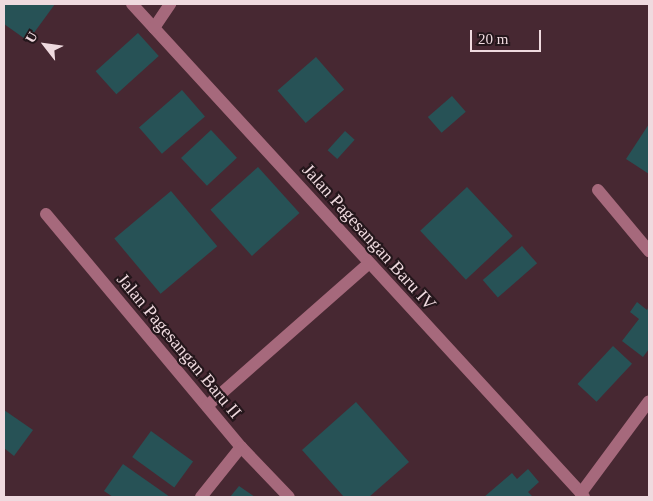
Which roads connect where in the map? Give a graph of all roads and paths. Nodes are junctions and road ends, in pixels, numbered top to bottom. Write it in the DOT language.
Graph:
graph roads {
  1 [pos="132,4"];
  2 [pos="170,4"];
  3 [pos="154,28"];
  4 [pos="598,190"];
  5 [pos="46,214"];
  6 [pos="649,251"];
  7 [pos="369,263"];
  8 [pos="649,401"];
  9 [pos="207,406"];
  10 [pos="241,447"];
  11 [pos="582,495"];
  12 [pos="201,497"];
  13 [pos="289,497"];
  1 -- 3 [label="street, Jalan Pagesangan Baru IV"];
  2 -- 3 [label="street"];
  3 -- 7 [label="street, Jalan Pagesangan Baru IV"];
  4 -- 6 [label="street"];
  5 -- 9 [label="street, Jalan Pagesangan Baru II"];
  7 -- 9 [label="street"];
  7 -- 11 [label="street, Jalan Pagesangan Baru IV"];
  8 -- 11 [label="street"];
  9 -- 10 [label="street, Jalan Pagesangan Baru II"];
  10 -- 12 [label="street"];
  10 -- 13 [label="street, Jalan Pagesangan Baru II"];
}
